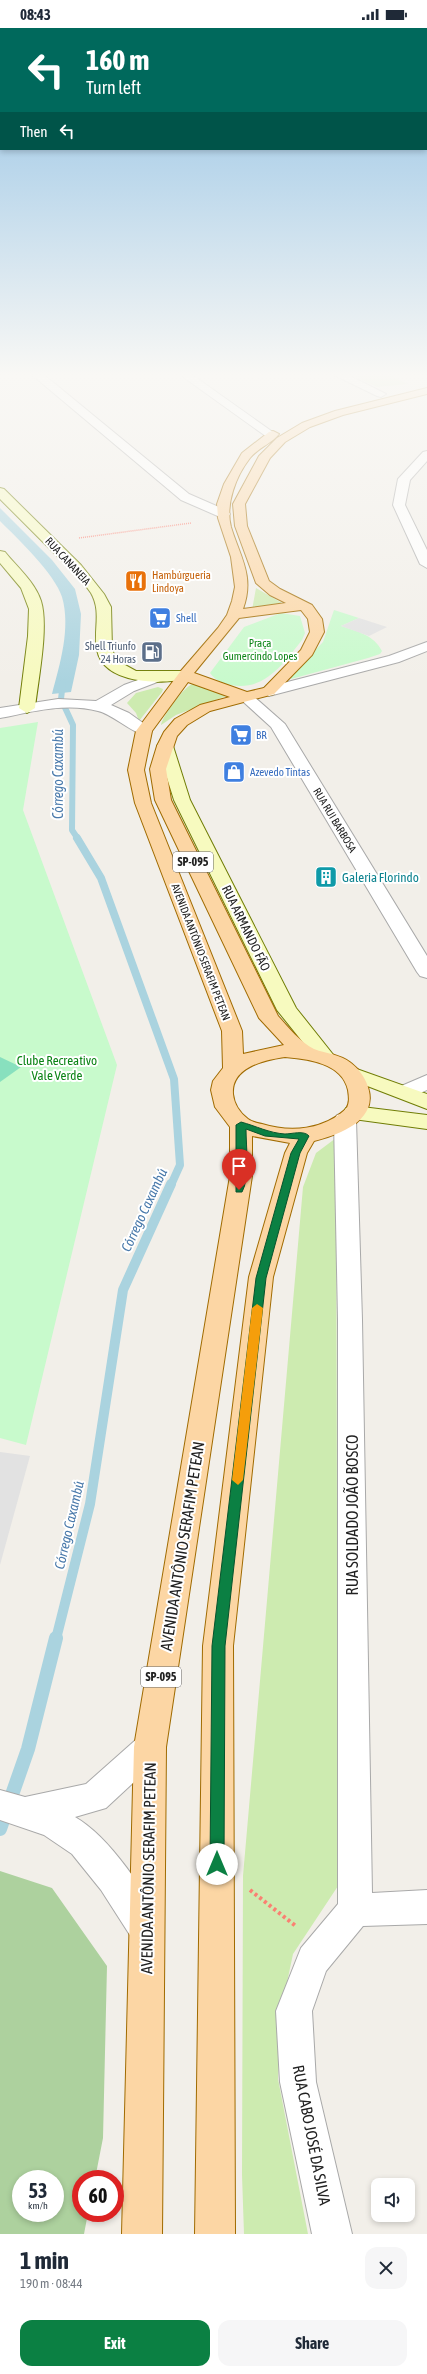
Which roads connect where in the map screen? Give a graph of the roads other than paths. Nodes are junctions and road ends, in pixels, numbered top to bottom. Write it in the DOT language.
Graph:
graph roads {
  1 [pos="161,477"];
  2 [pos="234,477"];
  3 [pos="254,477"];
  4 [pos="406,477"];
  5 [pos="0,492"];
  6 [pos="224,516"];
  7 [pos="0,555"];
  8 [pos="427,564"];
  9 [pos="304,606"];
  10 [pos="234,615"];
  11 [pos="427,646"];
  12 [pos="394,659"];
  13 [pos="427,662"];
  14 [pos="185,675"];
  15 [pos="160,676"];
  16 [pos="269,691"];
  17 [pos="246,697"];
  18 [pos="98,706"];
  19 [pos="26,708"];
  20 [pos="0,713"];
  21 [pos="144,731"];
  22 [pos="165,746"];
  23 [pos="427,972"];
  24 [pos="315,1055"];
  25 [pos="233,1068"];
  26 [pos="351,1074"];
  27 [pos="427,1081"];
  28 [pos="407,1092"];
  29 [pos="427,1102"];
  30 [pos="350,1117"];
  31 [pos="427,1122"];
  32 [pos="241,1125"];
  33 [pos="305,1136"];
  34 [pos="150,1747"];
  35 [pos="14,1809"];
  36 [pos="427,1907"];
  37 [pos="355,1910"];
  38 [pos="147,1931"];
  39 [pos="142,2234"];
  40 [pos="215,2234"];
  41 [pos="332,2234"];
  1 -- 6 [label="street"];
  2 -- 6 [label="main road, AVENIDA ANTÔNIO SERAFIM PETEAN / SP-095"];
  3 -- 9 [label="main road"];
  4 -- 8 [label="street"];
  5 -- 15 [label="street, RUA CANANEIA"];
  6 -- 10 [label="main road, AVENIDA ANTÔNIO SERAFIM PETEAN / SP-095"];
  7 -- 19 [label="street"];
  9 -- 10 [label="main road"];
  9 -- 16 [label="main road"];
  10 -- 14 [label="main road, AVENIDA ANTÔNIO SERAFIM PETEAN / SP-095"];
  11 -- 12 [label="street"];
  12 -- 13 [label="street"];
  12 -- 16 [label="street"];
  14 -- 15 [label="street, RUA CANANEIA"];
  14 -- 17 [label="main road"];
  14 -- 21 [label="main road, AVENIDA ANTÔNIO SERAFIM PETEAN / SP-095"];
  15 -- 18 [label="street"];
  16 -- 17 [label="main road"];
  17 -- 22 [label="main road"];
  17 -- 23 [label="street, RUA RUI BARBOSA"];
  18 -- 19 [label="street"];
  18 -- 21 [label="street"];
  19 -- 20 [label="street"];
  21 -- 25 [label="main road, AVENIDA ANTÔNIO SERAFIM PETEAN / SP-095"];
  22 -- 24 [label="street, RUA ARMANDO FÃO"];
  24 -- 25 [label="main road"];
  24 -- 26 [label="main road"];
  25 -- 32 [label="main road"];
  26 -- 28 [label="street"];
  26 -- 30 [label="main road"];
  27 -- 28 [label="street"];
  28 -- 29 [label="street"];
  30 -- 31 [label="street"];
  30 -- 33 [label="main road"];
  30 -- 37 [label="street, RUA SOLDADO JOÃO BOSCO"];
  32 -- 33 [label="main road"];
  32 -- 34 [label="main road, AVENIDA ANTÔNIO SERAFIM PETEAN / SP-095"];
  33 -- 40 [label="main road"];
  34 -- 35 [label="street"];
  34 -- 38 [label="main road, AVENIDA ANTÔNIO SERAFIM PETEAN / SP-095"];
  35 -- 38 [label="street"];
  36 -- 37 [label="street"];
  37 -- 41 [label="street, RUA CABO JOSÉ DA SILVA"];
  38 -- 39 [label="main road, AVENIDA ANTÔNIO SERAFIM PETEAN / SP-095"];
}
